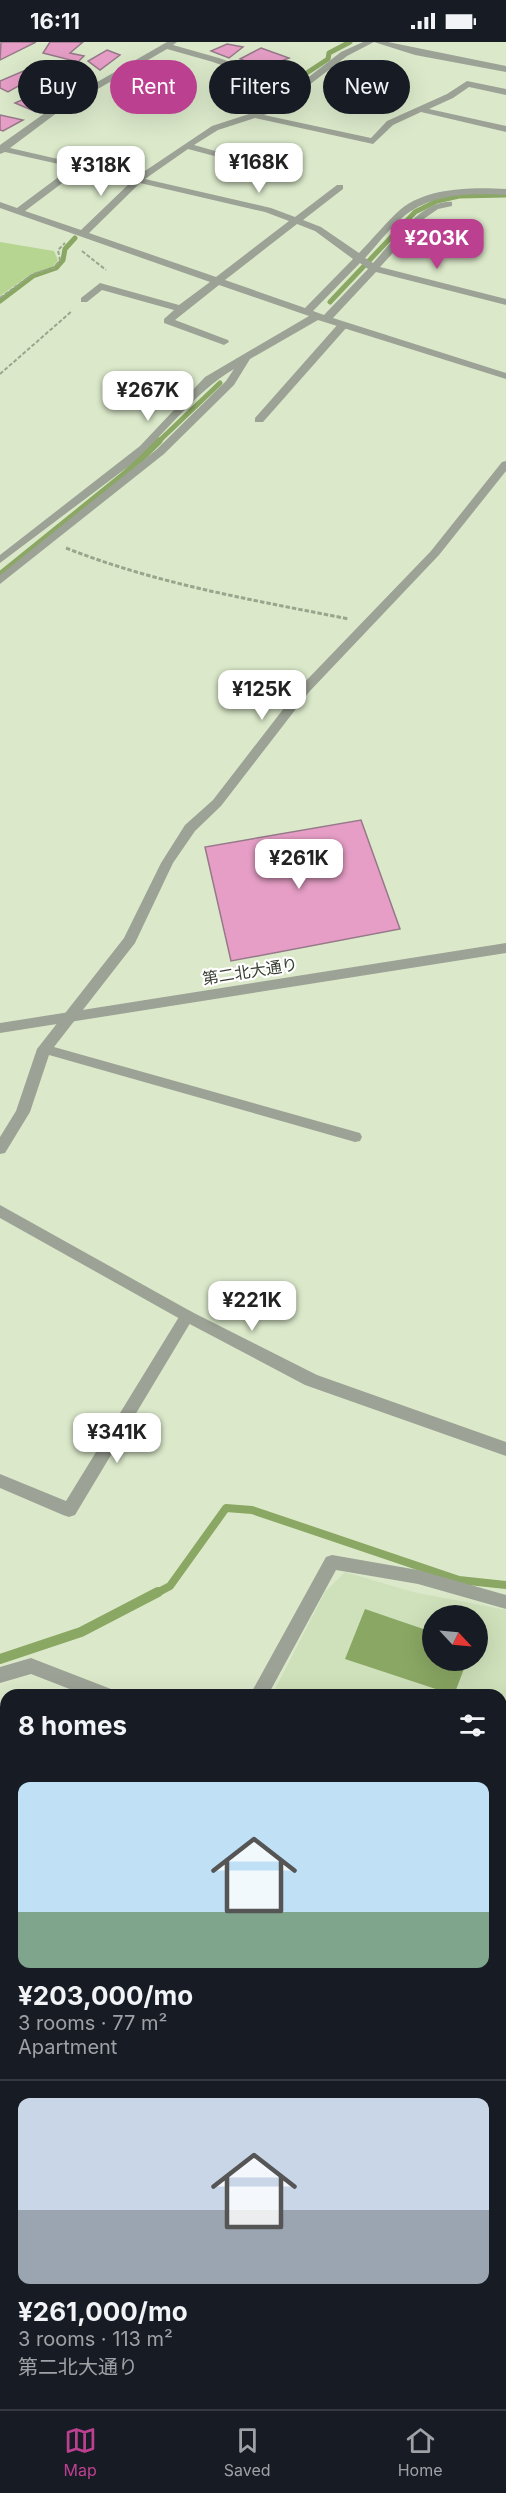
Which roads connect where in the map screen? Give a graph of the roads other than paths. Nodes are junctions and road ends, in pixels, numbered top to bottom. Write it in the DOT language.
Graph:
graph roads {
  1 [pos="370,42"];
  2 [pos="378,42"];
  3 [pos="170,44"];
  4 [pos="216,60"];
  5 [pos="506,69"];
  6 [pos="311,78"];
  7 [pos="506,92"];
  8 [pos="418,109"];
  9 [pos="260,114"];
  10 [pos="255,116"];
  11 [pos="506,129"];
  12 [pos="187,146"];
  13 [pos="1,149"];
  14 [pos="80,166"];
  15 [pos="279,172"];
  16 [pos="139,179"];
  17 [pos="340,187"];
  18 [pos="506,192"];
  19 [pos="506,199"];
  20 [pos="0,205"];
  21 [pos="18,211"];
  22 [pos="294,220"];
  23 [pos="79,233"];
  24 [pos="359,257"];
  25 [pos="373,268"];
  26 [pos="218,281"];
  27 [pos="84,300"];
  28 [pos="506,302"];
  29 [pos="181,309"];
  30 [pos="317,316"];
  31 [pos="343,325"];
  32 [pos="224,342"];
  33 [pos="246,358"];
  34 [pos="506,376"];
  35 [pos="259,420"];
  36 [pos="506,464"];
  37 [pos="0,560"];
  38 [pos="0,581"];
  39 [pos="506,948"];
  40 [pos="70,1017"];
  41 [pos="0,1028"];
  42 [pos="44,1049"];
  43 [pos="355,1137"];
  44 [pos="0,1149"];
  45 [pos="0,1211"];
  46 [pos="187,1316"];
  47 [pos="506,1449"];
  48 [pos="0,1481"];
  49 [pos="506,1602"];
  50 [pos="0,1675"];
  51 [pos="89,1689"];
  52 [pos="262,1689"];
  1 -- 6 [label="street"];
  2 -- 5 [label="street"];
  3 -- 4 [label="street"];
  3 -- 13 [label="street"];
  7 -- 8 [label="street"];
  8 -- 10 [label="street"];
  8 -- 11 [label="street"];
  9 -- 10 [label="street"];
  10 -- 12 [label="street"];
  12 -- 15 [label="street"];
  12 -- 16 [label="street"];
  13 -- 14 [label="street"];
  14 -- 16 [label="street"];
  14 -- 21 [label="street"];
  16 -- 22 [label="street"];
  16 -- 23 [label="street"];
  17 -- 22 [label="street"];
  18 -- 24 [label="street"];
  19 -- 25 [label="street"];
  20 -- 21 [label="street"];
  21 -- 23 [label="street"];
  22 -- 24 [label="street"];
  22 -- 26 [label="street"];
  23 -- 26 [label="street"];
  24 -- 25 [label="street"];
  24 -- 30 [label="street"];
  25 -- 28 [label="street"];
  25 -- 30 [label="street"];
  26 -- 29 [label="street"];
  26 -- 30 [label="street"];
  27 -- 29 [label="street"];
  29 -- 32 [label="street"];
  30 -- 31 [label="street"];
  30 -- 33 [label="street"];
  31 -- 34 [label="street"];
  31 -- 35 [label="street"];
  33 -- 37 [label="street"];
  33 -- 38 [label="street"];
  36 -- 40 [label="street"];
  39 -- 40 [label="street, 第二北大通り"];
  40 -- 41 [label="street, 第二北大通り"];
  40 -- 42 [label="street"];
  42 -- 43 [label="street"];
  42 -- 44 [label="street"];
  45 -- 46 [label="street"];
  46 -- 47 [label="street"];
  46 -- 48 [label="street"];
  49 -- 52 [label="street"];
  50 -- 51 [label="street"];
}
